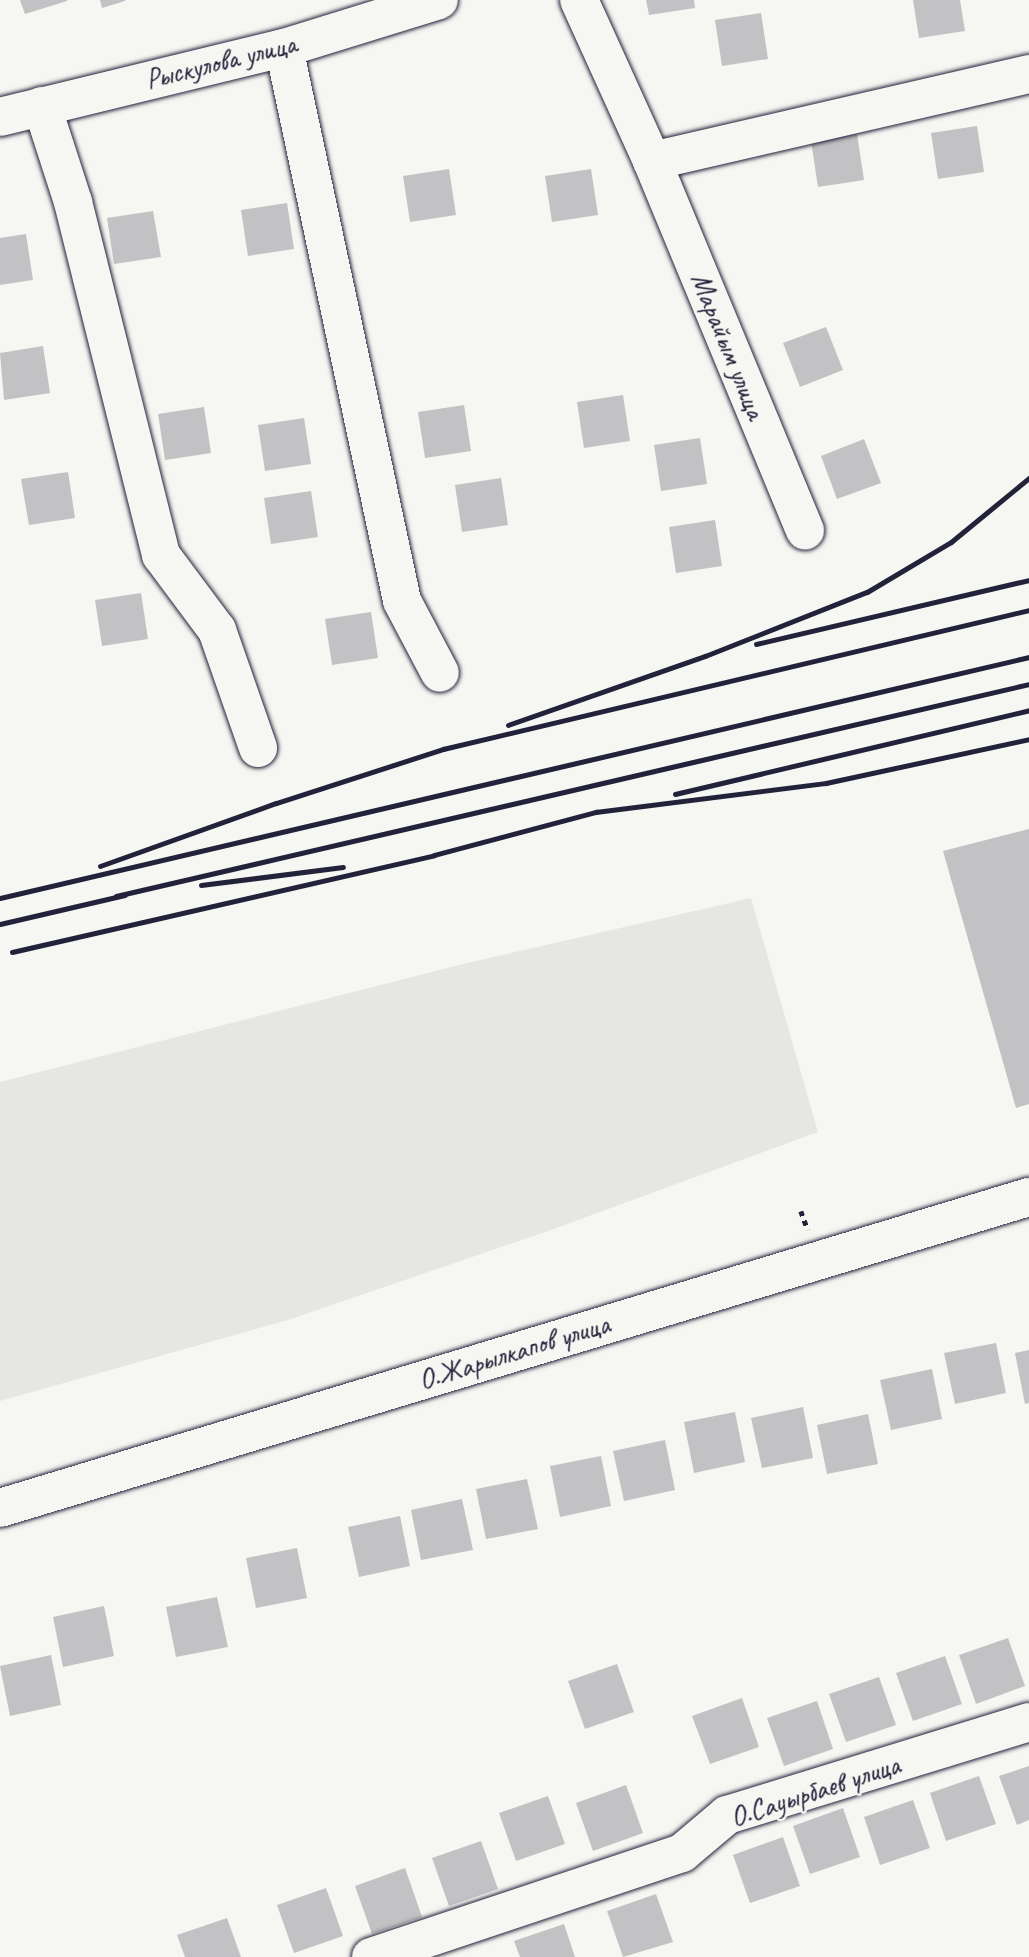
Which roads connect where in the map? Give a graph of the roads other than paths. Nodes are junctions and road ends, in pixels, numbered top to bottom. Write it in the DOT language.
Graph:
graph roads {
  1 [pos="439,0"];
  2 [pos="579,0"];
  3 [pos="284,48"];
  4 [pos="1029,74"];
  5 [pos="42,106"];
  6 [pos="0,117"];
  7 [pos="652,161"];
  8 [pos="805,531"];
  9 [pos="440,673"];
  10 [pos="258,748"];
  11 [pos="1029,1197"];
  12 [pos="0,1508"];
  13 [pos="1029,1722"];
  14 [pos="371,1957"];
  1 -- 3 [label="street, Рыскулова улица"];
  2 -- 7 [label="street, Марайым улица"];
  3 -- 5 [label="street, Рыскулова улица"];
  3 -- 9 [label="street"];
  4 -- 7 [label="street"];
  5 -- 6 [label="street, Рыскулова улица"];
  5 -- 10 [label="street"];
  7 -- 8 [label="street, Марайым улица"];
  11 -- 12 [label="street, О.Жарылкапов улица"];
  13 -- 14 [label="street, О.Сауырбаев улица"];
}
